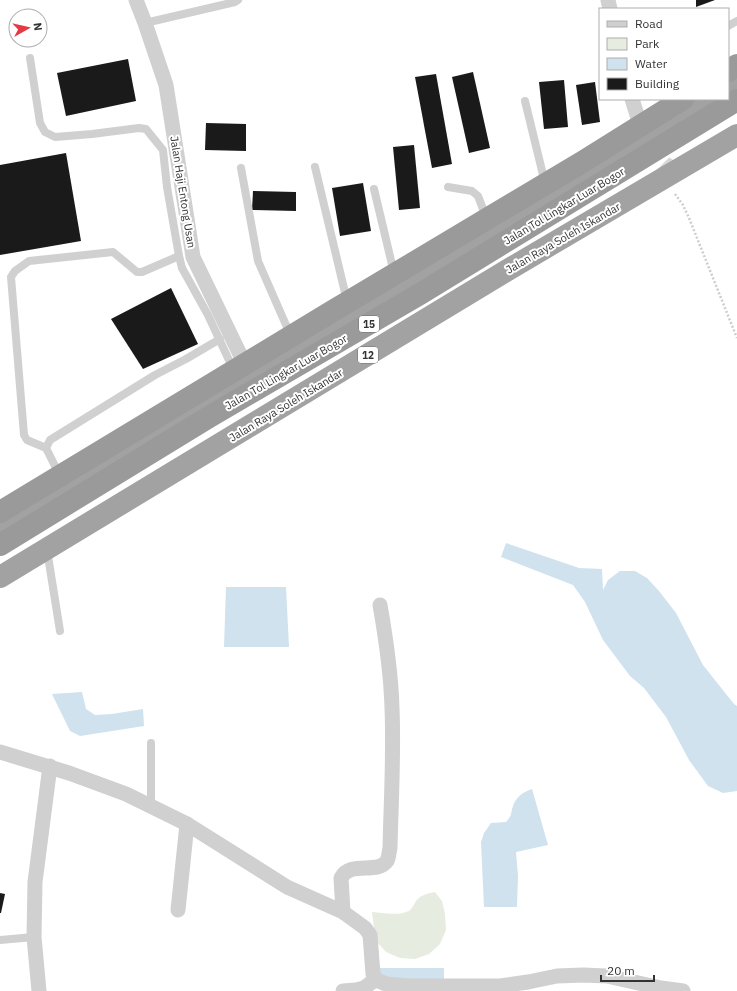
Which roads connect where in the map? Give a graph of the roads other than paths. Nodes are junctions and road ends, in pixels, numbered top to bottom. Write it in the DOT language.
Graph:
graph roads {
  1 [pos="136,0"];
  2 [pos="238,0"];
  3 [pos="145,23"];
  4 [pos="30,58"];
  5 [pos="632,100"];
  6 [pos="681,100"];
  7 [pos="707,100"];
  8 [pos="737,100"];
  9 [pos="525,101"];
  10 [pos="737,135"];
  11 [pos="644,139"];
  12 [pos="315,167"];
  13 [pos="241,168"];
  14 [pos="448,187"];
  15 [pos="374,189"];
  16 [pos="548,196"];
  17 [pos="490,230"];
  18 [pos="179,256"];
  19 [pos="397,287"];
  20 [pos="350,316"];
  21 [pos="220,339"];
  22 [pos="299,347"];
  23 [pos="245,380"];
  24 [pos="46,448"];
  25 [pos="67,488"];
  26 [pos="0,512"];
  27 [pos="0,528"];
  28 [pos="0,545"];
  29 [pos="47,549"];
  30 [pos="0,577"];
  31 [pos="380,605"];
  32 [pos="60,631"];
  33 [pos="151,743"];
  34 [pos="0,752"];
  35 [pos="50,766"];
  36 [pos="151,806"];
  37 [pos="187,824"];
  38 [pos="178,910"];
  39 [pos="343,912"];
  40 [pos="34,938"];
  41 [pos="0,940"];
  42 [pos="368,986"];
  43 [pos="39,991"];
  44 [pos="343,991"];
  45 [pos="683,991"];
  1 -- 3 [label="street, Jalan Haji Entong Usan"];
  2 -- 3 [label="lane"];
  3 -- 23 [label="street, Jalan Haji Entong Usan"];
  4 -- 18 [label="lane"];
  5 -- 11 [label="street"];
  6 -- 26 [label="highway, bridge"];
  7 -- 11 [label="highway"];
  8 -- 28 [label="highway, Jalan Tol Lingkar Luar Bogor / 15, bridge"];
  9 -- 16 [label="lane"];
  10 -- 29 [label="highway, Jalan Raya Soleh Iskandar / 12"];
  11 -- 16 [label="highway"];
  12 -- 20 [label="lane"];
  13 -- 22 [label="lane"];
  14 -- 17 [label="lane"];
  15 -- 19 [label="lane"];
  16 -- 17 [label="highway"];
  17 -- 19 [label="highway"];
  18 -- 21 [label="lane"];
  18 -- 24 [label="lane"];
  19 -- 20 [label="highway"];
  20 -- 22 [label="highway"];
  21 -- 23 [label="lane"];
  21 -- 24 [label="lane"];
  22 -- 23 [label="highway"];
  23 -- 25 [label="highway"];
  24 -- 25 [label="lane"];
  25 -- 27 [label="highway"];
  29 -- 30 [label="highway, Jalan Raya Soleh Iskandar / 12"];
  29 -- 32 [label="lane"];
  31 -- 39 [label="street"];
  33 -- 36 [label="lane"];
  34 -- 35 [label="street"];
  35 -- 36 [label="street"];
  35 -- 40 [label="street"];
  36 -- 37 [label="street"];
  37 -- 38 [label="street"];
  37 -- 39 [label="street"];
  39 -- 42 [label="street"];
  40 -- 41 [label="lane"];
  40 -- 43 [label="street"];
  42 -- 44 [label="street"];
  42 -- 45 [label="street"];
}
